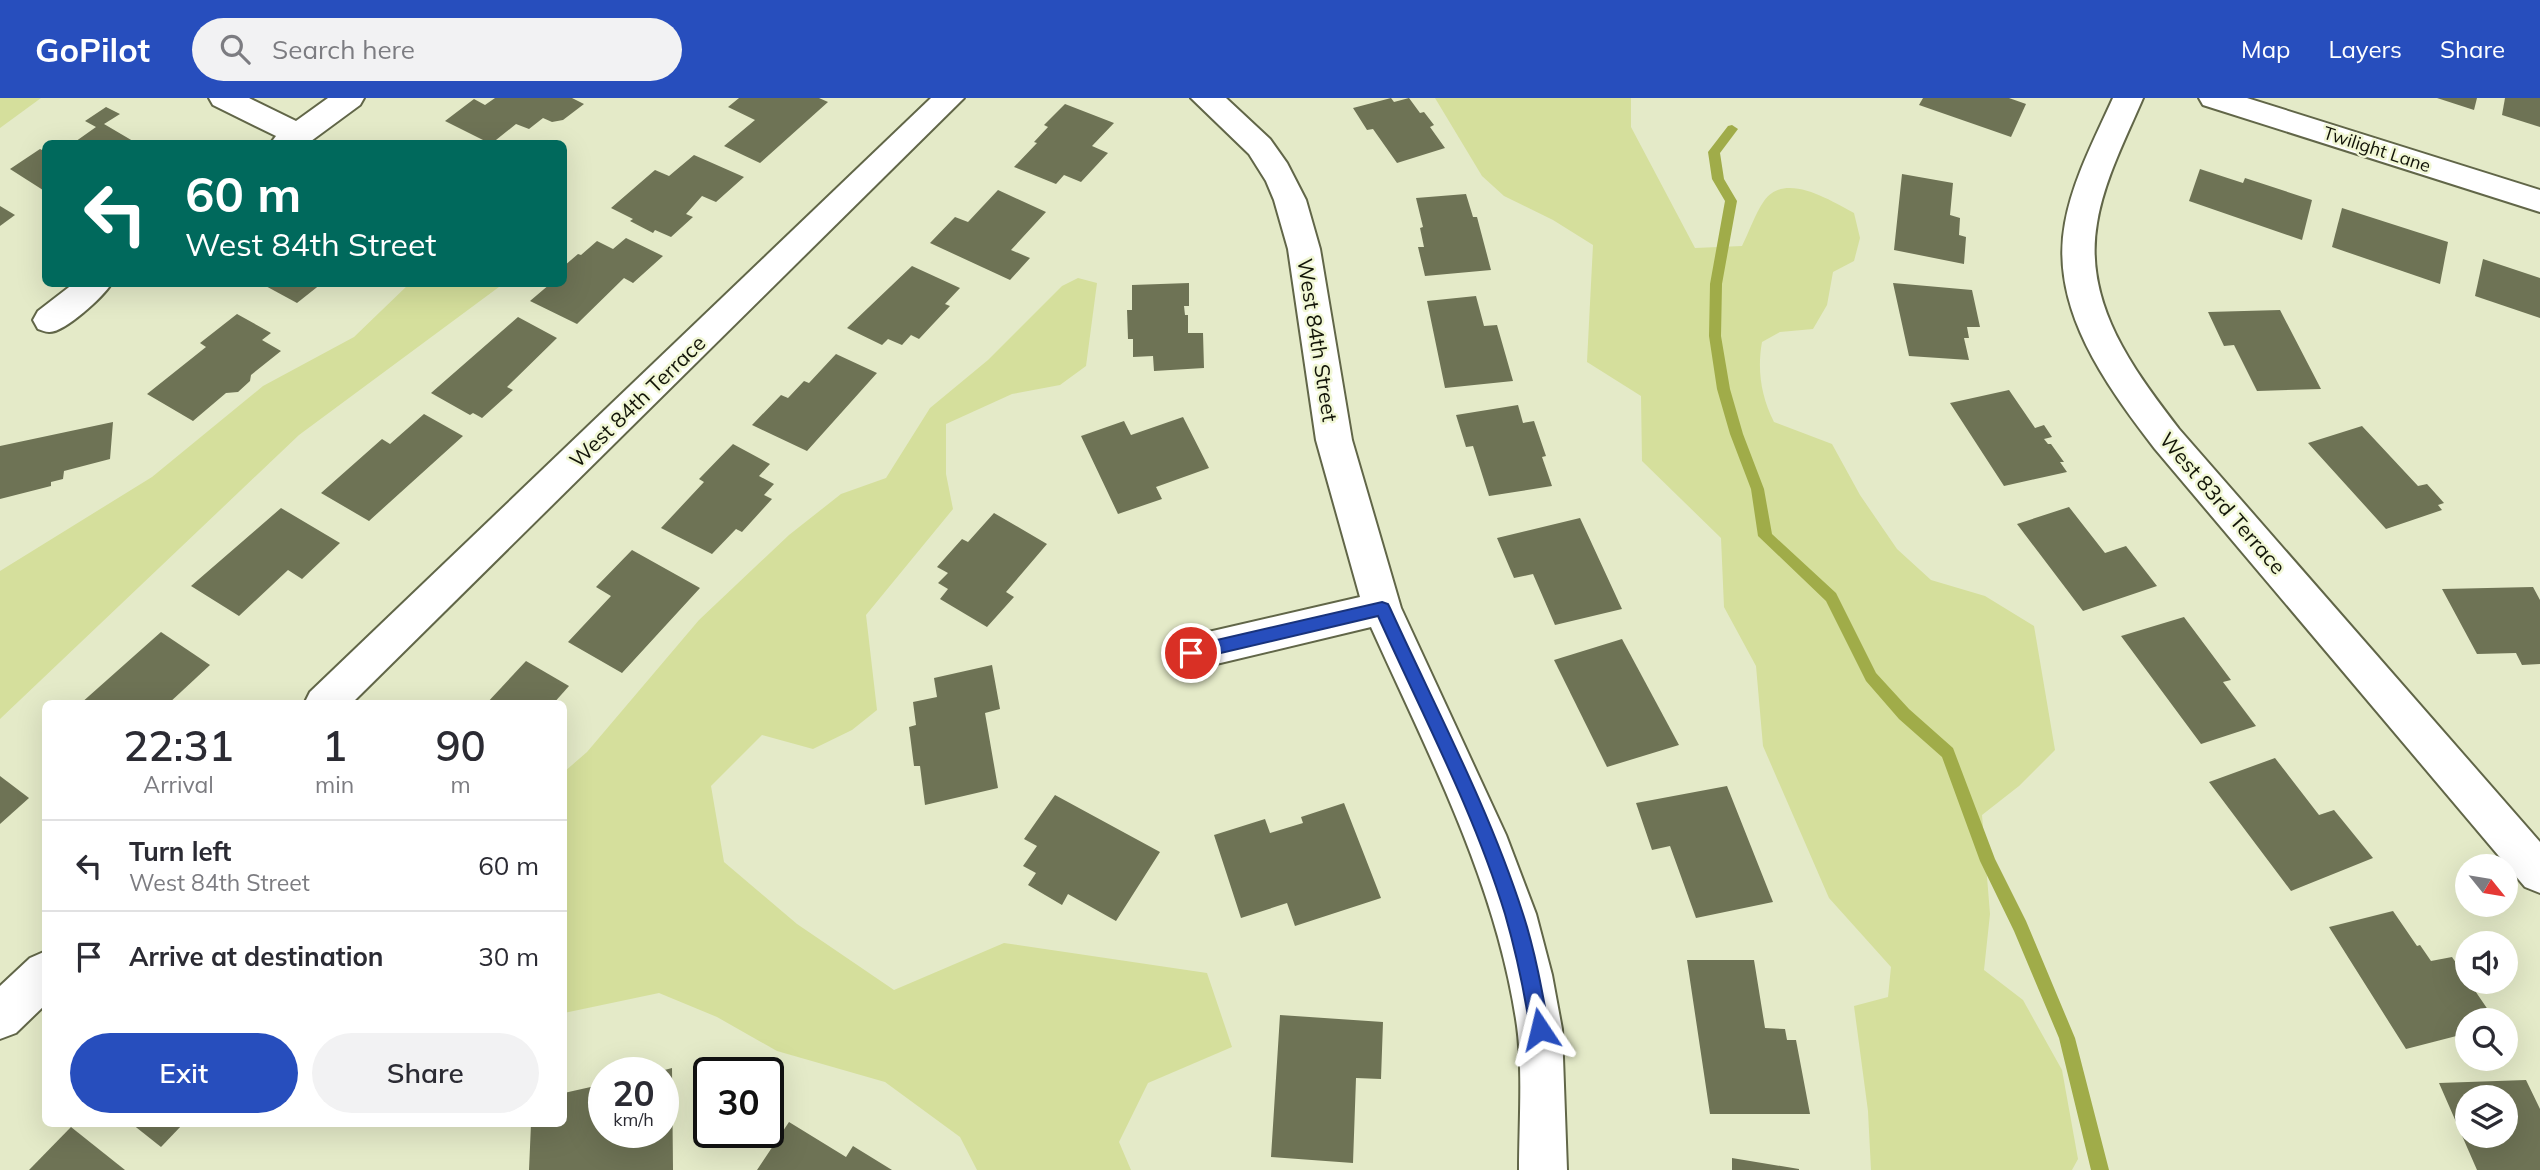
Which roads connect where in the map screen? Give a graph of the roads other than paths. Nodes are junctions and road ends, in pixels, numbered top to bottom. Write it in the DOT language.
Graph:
graph roads {
  1 [pos="224,98"];
  2 [pos="349,98"];
  3 [pos="949,98"];
  4 [pos="1206,98"];
  5 [pos="2128,98"];
  6 [pos="2214,98"];
  7 [pos="291,139"];
  8 [pos="2540,201"];
  9 [pos="91,287"];
  10 [pos="50,320"];
  11 [pos="1382,608"];
  12 [pos="1191,653"];
  13 [pos="328,700"];
  14 [pos="2534,857"];
  15 [pos="42,977"];
  16 [pos="0,1017"];
  17 [pos="1543,1170"];
  1 -- 7 [label="street"];
  2 -- 7 [label="street"];
  3 -- 13 [label="street, West 84th Terrace"];
  4 -- 11 [label="street, West 84th Street"];
  5 -- 14 [label="street, West 83rd Terrace"];
  6 -- 8 [label="street, Twilight Lane"];
  9 -- 10 [label="street"];
  11 -- 12 [label="street"];
  11 -- 17 [label="street, West 84th Street"];
  15 -- 16 [label="street"];
}
